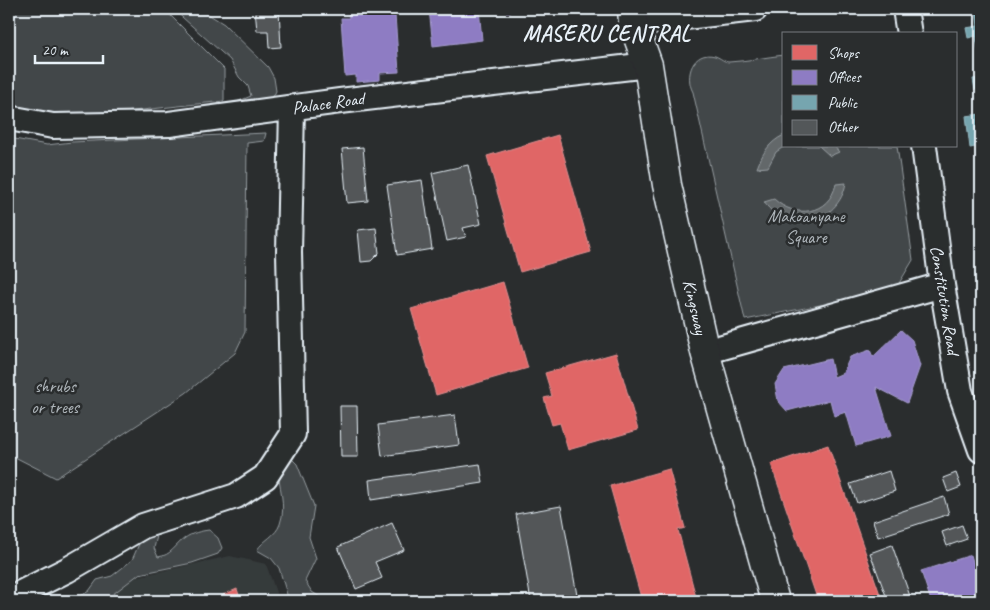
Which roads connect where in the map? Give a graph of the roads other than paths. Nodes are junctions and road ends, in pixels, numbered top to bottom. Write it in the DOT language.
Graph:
graph roads {
  1 [pos="755,9"];
  2 [pos="905,9"];
  3 [pos="633,16"];
  4 [pos="909,32"];
  5 [pos="648,64"];
  6 [pos="292,108"];
  7 [pos="9,118"];
  8 [pos="924,148"];
  9 [pos="942,285"];
  10 [pos="705,352"];
  11 [pos="976,423"];
  12 [pos="981,450"];
  13 [pos="9,599"];
  14 [pos="775,601"];
  1 -- 3 [label="street"];
  2 -- 4 [label="street"];
  3 -- 5 [label="main road, Kingsway"];
  5 -- 6 [label="street, Palace Road"];
  5 -- 10 [label="main road, Kingsway"];
  6 -- 7 [label="street, Palace Road"];
  6 -- 13 [label="street"];
  8 -- 9 [label="street, Constitution Road"];
  9 -- 10 [label="street"];
  9 -- 11 [label="street, Constitution Road"];
  10 -- 14 [label="main road, Kingsway"];
  11 -- 12 [label="street, Constitution Road"];
}
